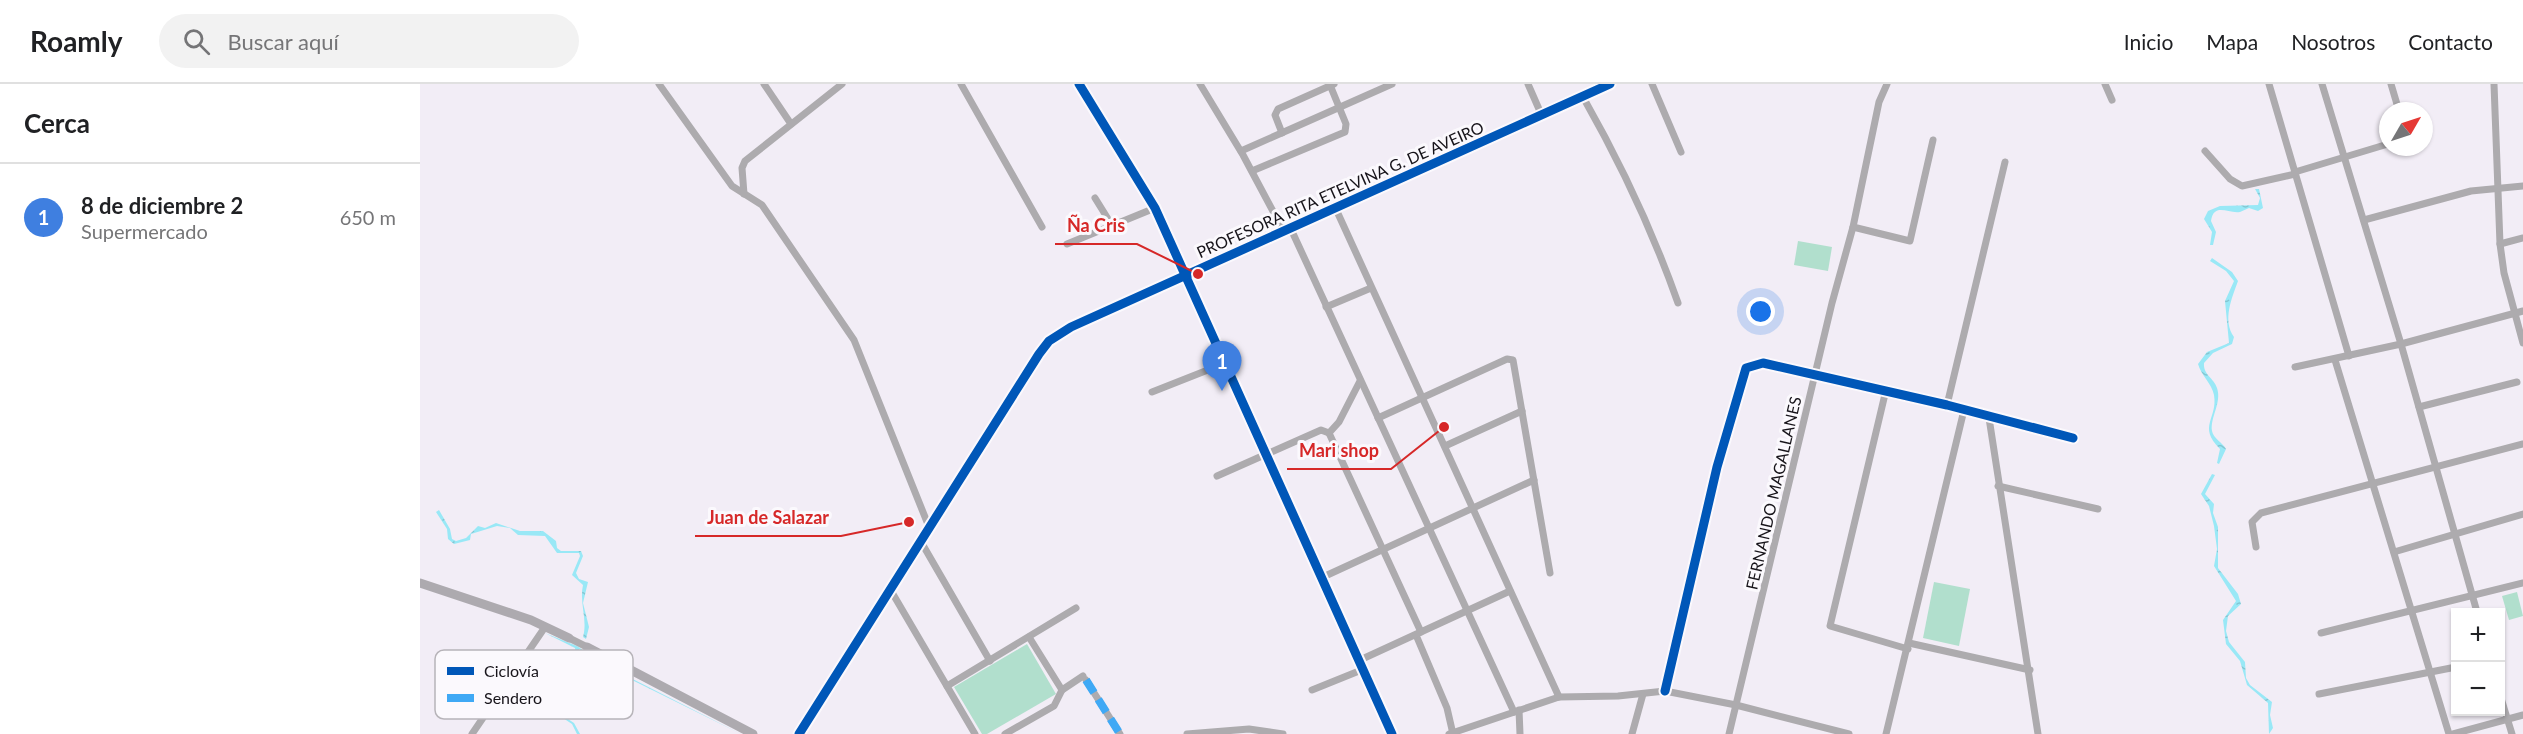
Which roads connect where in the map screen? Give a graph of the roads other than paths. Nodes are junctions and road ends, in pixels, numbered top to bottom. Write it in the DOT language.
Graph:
graph roads {
  1 [pos="659,84"];
  2 [pos="764,84"];
  3 [pos="842,84"];
  4 [pos="961,84"];
  5 [pos="1079,84"];
  6 [pos="1200,84"];
  7 [pos="1392,84"];
  8 [pos="1528,84"];
  9 [pos="1610,84"];
  10 [pos="1652,84"];
  11 [pos="1887,84"];
  12 [pos="2105,84"];
  13 [pos="2269,84"];
  14 [pos="2322,84"];
  15 [pos="2391,84"];
  16 [pos="2494,84"];
  17 [pos="1332,85"];
  18 [pos="1583,97"];
  19 [pos="2112,100"];
  20 [pos="2396,102"];
  21 [pos="1340,108"];
  22 [pos="1542,116"];
  23 [pos="791,124"];
  24 [pos="1282,133"];
  25 [pos="1933,140"];
  26 [pos="2379,147"];
  27 [pos="1241,151"];
  28 [pos="2205,151"];
  29 [pos="1681,152"];
  30 [pos="2344,158"];
  31 [pos="2006,162"];
  32 [pos="1252,171"];
  33 [pos="2295,173"];
  34 [pos="2523,186"];
  35 [pos="2500,187"];
  36 [pos="744,194"];
  37 [pos="1095,198"];
  38 [pos="1335,207"];
  39 [pos="1155,208"];
  40 [pos="2364,220"];
  41 [pos="1042,227"];
  42 [pos="1113,227"];
  43 [pos="1853,227"];
  44 [pos="1287,228"];
  45 [pos="2523,238"];
  46 [pos="1067,244"];
  47 [pos="2500,244"];
  48 [pos="1184,274"];
  49 [pos="1371,288"];
  50 [pos="1678,303"];
  51 [pos="1326,307"];
  52 [pos="2523,311"];
  53 [pos="2514,314"];
  54 [pos="2523,343"];
  55 [pos="2401,344"];
  56 [pos="2349,356"];
  57 [pos="2335,360"];
  58 [pos="1224,364"];
  59 [pos="2295,367"];
  60 [pos="1815,374"];
  61 [pos="1360,381"];
  62 [pos="2517,382"];
  63 [pos="1886,390"];
  64 [pos="1152,392"];
  65 [pos="1423,399"];
  66 [pos="1947,405"];
  67 [pos="2419,407"];
  68 [pos="1964,410"];
  69 [pos="1522,411"];
  70 [pos="1378,418"];
  71 [pos="1989,418"];
  72 [pos="1329,433"];
  73 [pos="2073,438"];
  74 [pos="2523,444"];
  75 [pos="1445,446"];
  76 [pos="1265,456"];
  77 [pos="2436,467"];
  78 [pos="1217,476"];
  79 [pos="1534,480"];
  80 [pos="2374,483"];
  81 [pos="1998,486"];
  82 [pos="1474,508"];
  83 [pos="2098,509"];
  84 [pos="2523,514"];
  85 [pos="929,527"];
  86 [pos="1428,528"];
  87 [pos="2454,535"];
  88 [pos="920,540"];
  89 [pos="2256,547"];
  90 [pos="1383,549"];
  91 [pos="2394,552"];
  92 [pos="1550,573"];
  93 [pos="1323,577"];
  94 [pos="420,583"];
  95 [pos="2523,583"];
  96 [pos="890,590"];
  97 [pos="1510,591"];
  98 [pos="2473,595"];
  99 [pos="1076,608"];
  100 [pos="2476,608"];
  101 [pos="1466,610"];
  102 [pos="2412,611"];
  103 [pos="545,627"];
  104 [pos="1418,633"];
  105 [pos="2321,633"];
  106 [pos="1029,637"];
  107 [pos="569,638"];
  108 [pos="1908,646"];
  109 [pos="587,647"];
  110 [pos="529,650"];
  111 [pos="593,650"];
  112 [pos="1360,660"];
  113 [pos="990,661"];
  114 [pos="2451,668"];
  115 [pos="1364,669"];
  116 [pos="2030,670"];
  117 [pos="633,671"];
  118 [pos="2432,673"];
  119 [pos="947,686"];
  120 [pos="1062,690"];
  121 [pos="1312,690"];
  122 [pos="1665,691"];
  123 [pos="1643,694"];
  124 [pos="2319,694"];
  125 [pos="1559,697"];
  126 [pos="1736,705"];
  127 [pos="2505,710"];
  128 [pos="1517,711"];
  129 [pos="2523,715"];
  130 [pos="482,719"];
  131 [pos="2508,719"];
  132 [pos="472,734"];
  133 [pos="753,734"];
  134 [pos="800,734"];
  135 [pos="975,734"];
  136 [pos="1005,734"];
  137 [pos="1120,734"];
  138 [pos="1187,734"];
  139 [pos="1283,734"];
  140 [pos="1392,734"];
  141 [pos="1452,734"];
  142 [pos="1520,734"];
  143 [pos="1632,734"];
  144 [pos="1729,734"];
  145 [pos="1849,734"];
  146 [pos="1886,734"];
  147 [pos="2038,734"];
  148 [pos="2451,734"];
  149 [pos="2512,734"];
  1 -- 36 [label="street"];
  2 -- 23 [label="street"];
  3 -- 23 [label="street"];
  4 -- 41 [label="street"];
  5 -- 39 [label="street"];
  6 -- 27 [label="street"];
  7 -- 21 [label="street"];
  8 -- 22 [label="street"];
  9 -- 18 [label="street, PROFESORA RITA ETELVINA G. DE AVEIRO"];
  10 -- 29 [label="street"];
  11 -- 43 [label="street, FERNANDO MAGALLANES"];
  12 -- 19 [label="street"];
  13 -- 33 [label="street"];
  14 -- 30 [label="street"];
  15 -- 20 [label="street"];
  16 -- 35 [label="street"];
  17 -- 21 [label="street"];
  17 -- 24 [label="street"];
  18 -- 22 [label="street, PROFESORA RITA ETELVINA G. DE AVEIRO"];
  18 -- 50 [label="street"];
  21 -- 24 [label="street"];
  21 -- 32 [label="street"];
  22 -- 38 [label="street, PROFESORA RITA ETELVINA G. DE AVEIRO"];
  23 -- 36 [label="street"];
  24 -- 27 [label="street"];
  25 -- 43 [label="street"];
  26 -- 30 [label="street"];
  27 -- 32 [label="street"];
  28 -- 33 [label="street"];
  30 -- 33 [label="street"];
  30 -- 40 [label="street"];
  31 -- 66 [label="street"];
  32 -- 44 [label="street"];
  33 -- 56 [label="street"];
  34 -- 35 [label="street"];
  35 -- 40 [label="street"];
  35 -- 47 [label="street"];
  36 -- 85 [label="street"];
  37 -- 42 [label="street"];
  38 -- 44 [label="street, PROFESORA RITA ETELVINA G. DE AVEIRO"];
  38 -- 49 [label="street"];
  39 -- 42 [label="street"];
  39 -- 48 [label="street"];
  40 -- 55 [label="street"];
  42 -- 46 [label="street"];
  43 -- 60 [label="street, FERNANDO MAGALLANES"];
  44 -- 48 [label="street, PROFESORA RITA ETELVINA G. DE AVEIRO"];
  44 -- 51 [label="street"];
  45 -- 47 [label="street"];
  47 -- 53 [label="street"];
  48 -- 58 [label="street"];
  48 -- 85 [label="street, PROFESORA RITA ETELVINA G. DE AVEIRO"];
  49 -- 51 [label="street"];
  49 -- 65 [label="street"];
  51 -- 61 [label="street"];
  52 -- 53 [label="street"];
  53 -- 54 [label="street"];
  53 -- 55 [label="street"];
  55 -- 56 [label="street"];
  55 -- 67 [label="street"];
  56 -- 57 [label="street"];
  57 -- 59 [label="street"];
  57 -- 80 [label="street"];
  58 -- 64 [label="street"];
  58 -- 76 [label="street"];
  60 -- 63 [label="street"];
  60 -- 122 [label="street"];
  60 -- 126 [label="street, FERNANDO MAGALLANES"];
  61 -- 70 [label="street"];
  61 -- 72 [label="street"];
  62 -- 67 [label="street"];
  63 -- 66 [label="street"];
  63 -- 108 [label="street"];
  65 -- 69 [label="street"];
  65 -- 70 [label="street"];
  65 -- 75 [label="street"];
  66 -- 68 [label="street"];
  67 -- 77 [label="street"];
  68 -- 71 [label="street"];
  68 -- 108 [label="street"];
  69 -- 75 [label="street"];
  69 -- 79 [label="street"];
  70 -- 86 [label="street"];
  71 -- 73 [label="street"];
  71 -- 81 [label="street"];
  72 -- 76 [label="street"];
  72 -- 90 [label="street"];
  74 -- 77 [label="street"];
  75 -- 82 [label="street"];
  76 -- 78 [label="street"];
  76 -- 93 [label="street"];
  77 -- 80 [label="street"];
  77 -- 87 [label="street"];
  79 -- 82 [label="street"];
  79 -- 92 [label="street"];
  80 -- 89 [label="street"];
  80 -- 91 [label="street"];
  81 -- 83 [label="street"];
  81 -- 116 [label="street"];
  82 -- 86 [label="street"];
  82 -- 97 [label="street"];
  84 -- 87 [label="street"];
  85 -- 88 [label="street, PROFESORA RITA ETELVINA G. DE AVEIRO"];
  86 -- 90 [label="street"];
  86 -- 101 [label="street"];
  87 -- 91 [label="street"];
  87 -- 98 [label="street"];
  88 -- 96 [label="street, PROFESORA RITA ETELVINA G. DE AVEIRO"];
  88 -- 113 [label="street"];
  90 -- 93 [label="street"];
  90 -- 104 [label="street"];
  91 -- 102 [label="street"];
  93 -- 112 [label="street"];
  94 -- 103 [label="street"];
  95 -- 98 [label="street"];
  96 -- 119 [label="street"];
  96 -- 134 [label="street, PROFESORA RITA ETELVINA G. DE AVEIRO"];
  97 -- 101 [label="street"];
  97 -- 125 [label="street"];
  98 -- 100 [label="street"];
  98 -- 102 [label="street"];
  99 -- 106 [label="street"];
  101 -- 104 [label="street"];
  101 -- 128 [label="street"];
  102 -- 105 [label="street"];
  102 -- 118 [label="street"];
  103 -- 107 [label="street"];
  103 -- 110 [label="street"];
  104 -- 112 [label="street"];
  104 -- 141 [label="street"];
  106 -- 113 [label="street"];
  106 -- 120 [label="street"];
  107 -- 109 [label="street"];
  108 -- 116 [label="street"];
  108 -- 146 [label="street"];
  109 -- 111 [label="street"];
  112 -- 115 [label="street"];
  113 -- 119 [label="street"];
  114 -- 118 [label="street"];
  115 -- 121 [label="street"];
  115 -- 140 [label="street"];
  116 -- 147 [label="street"];
  117 -- 133 [label="street"];
  118 -- 124 [label="street"];
  118 -- 148 [label="street"];
  119 -- 135 [label="street"];
  120 -- 136 [label="street"];
  120 -- 137 [label="street"];
  122 -- 123 [label="street"];
  122 -- 126 [label="street"];
  123 -- 125 [label="street"];
  123 -- 143 [label="street"];
  125 -- 128 [label="street"];
  126 -- 144 [label="street, FERNANDO MAGALLANES"];
  126 -- 145 [label="street"];
  127 -- 131 [label="street"];
  128 -- 141 [label="street"];
  128 -- 142 [label="street"];
  129 -- 131 [label="street"];
  130 -- 132 [label="street"];
  131 -- 148 [label="street"];
  131 -- 149 [label="street"];
  138 -- 139 [label="street"];
}
